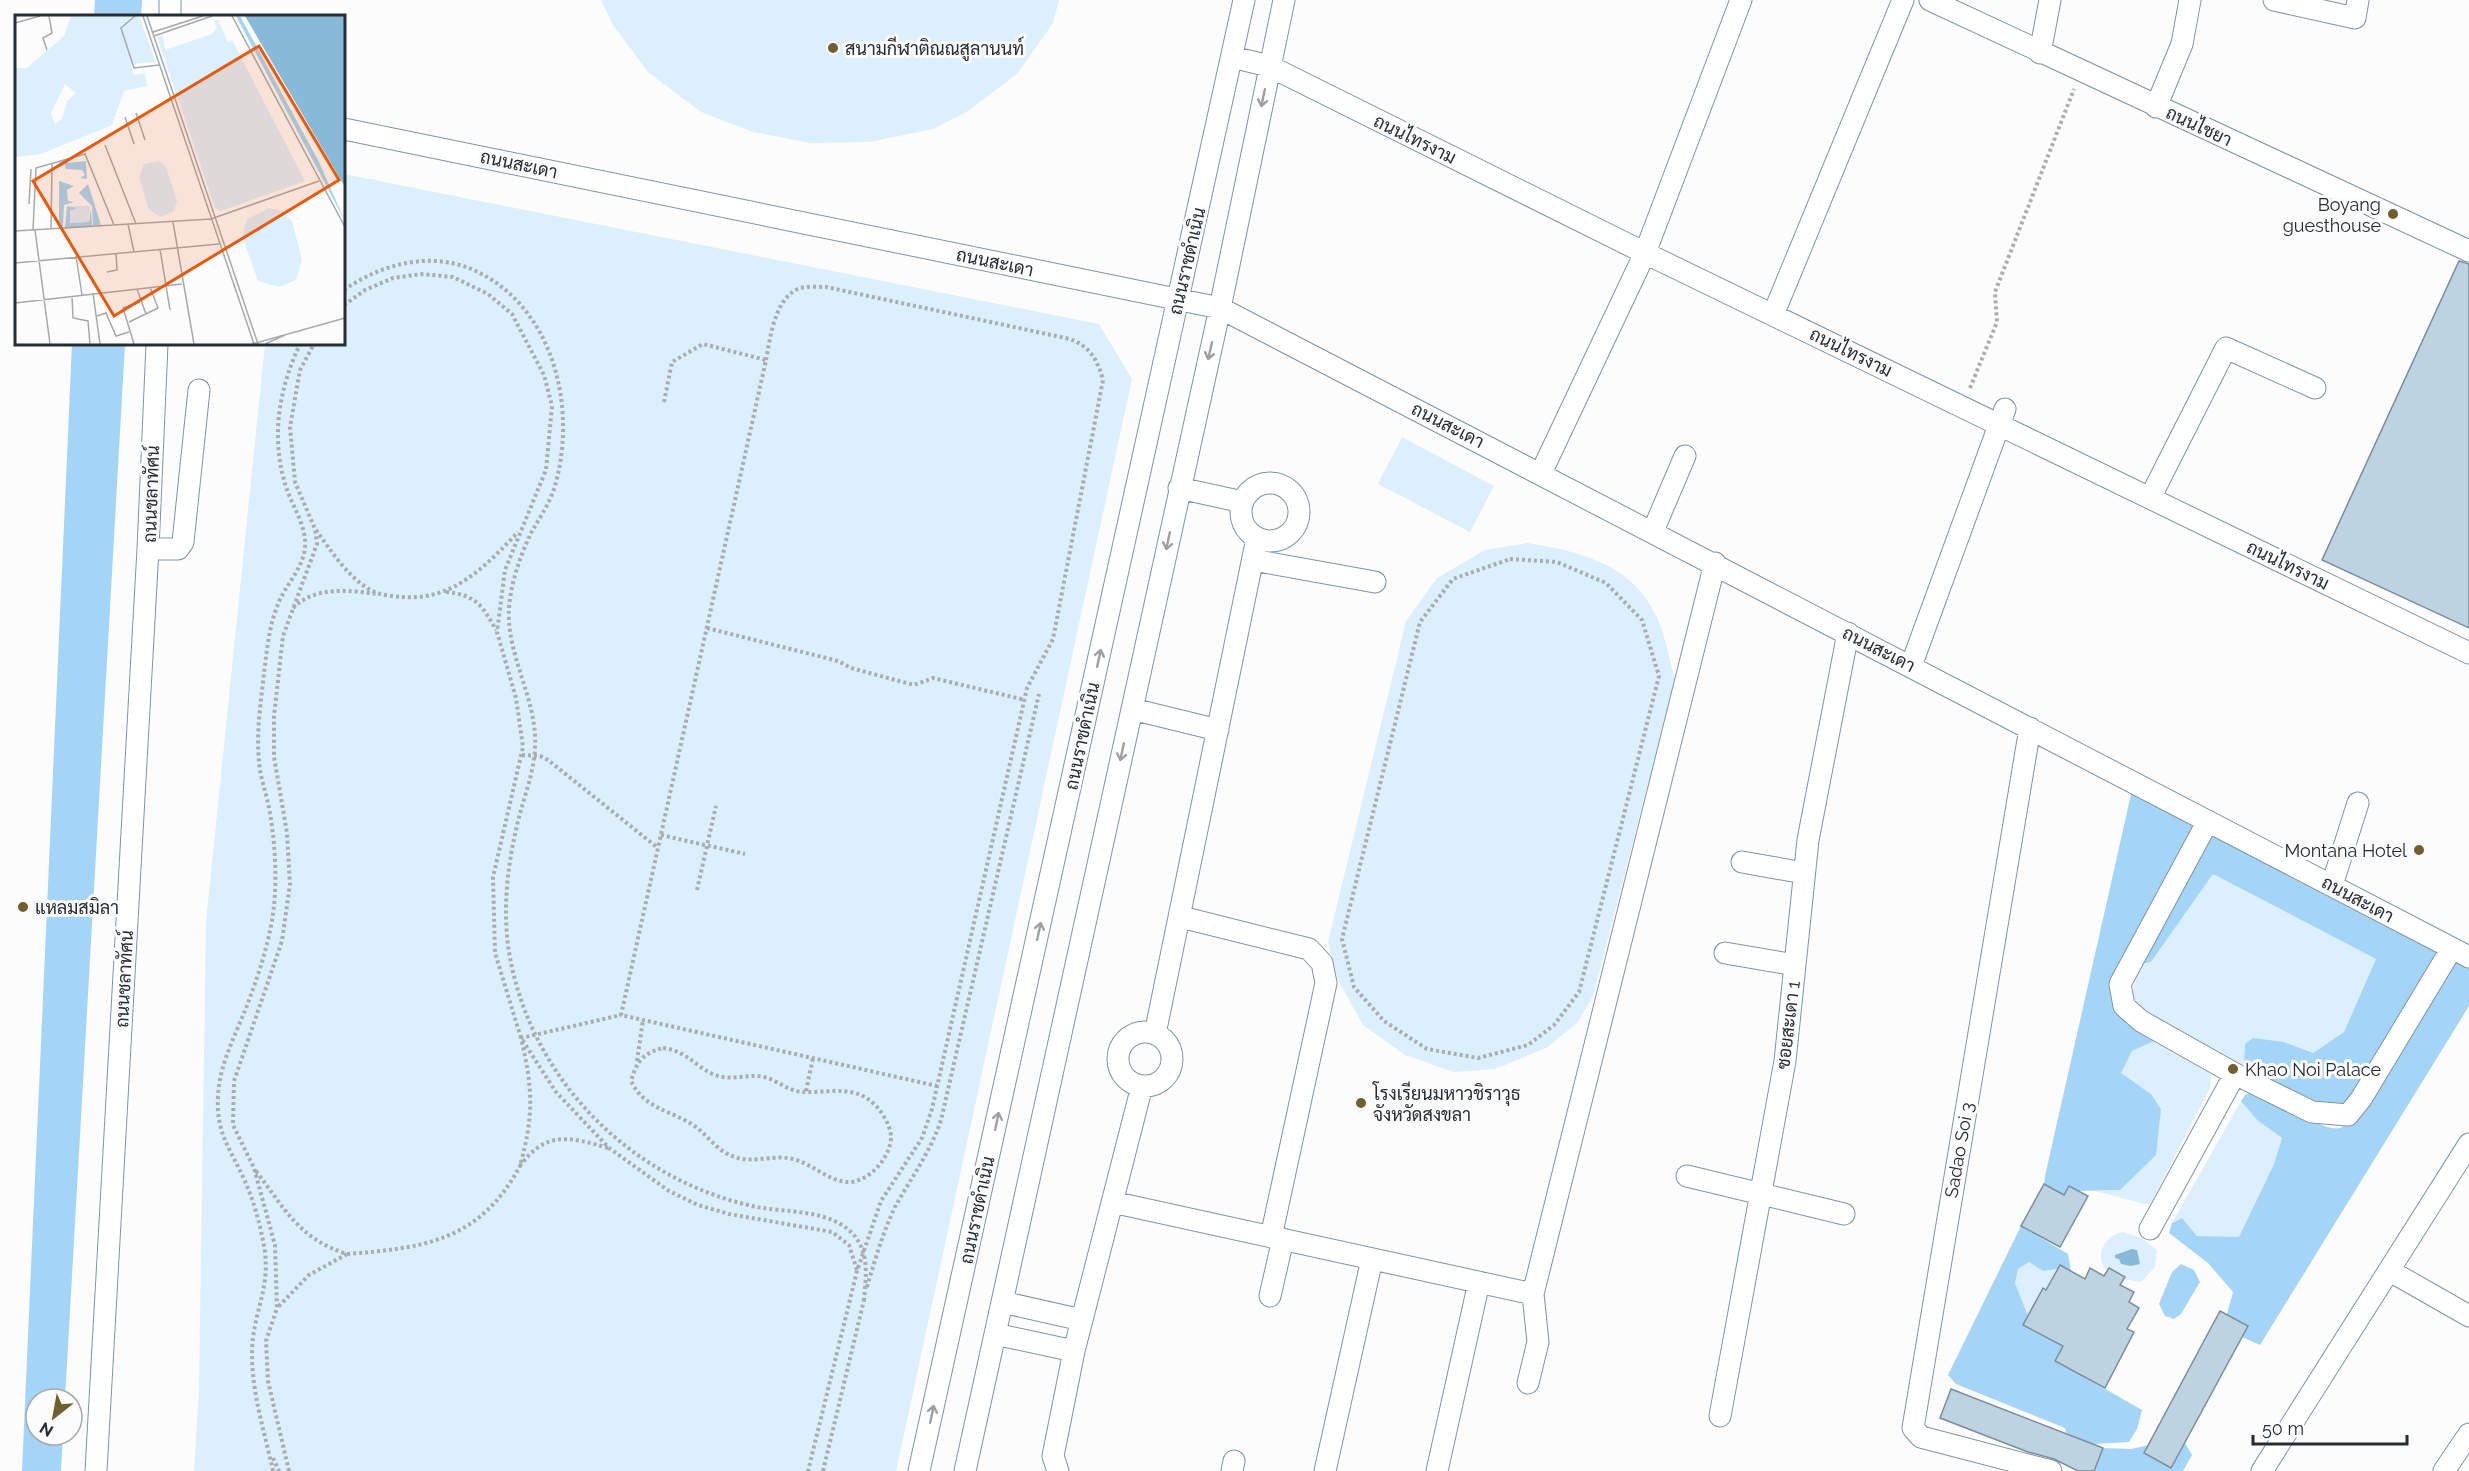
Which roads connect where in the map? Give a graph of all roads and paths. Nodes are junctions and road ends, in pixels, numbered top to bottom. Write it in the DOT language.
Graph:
graph roads {
  1 [pos="1244,0"];
  2 [pos="1284,0"];
  3 [pos="1741,0"];
  4 [pos="1903,0"];
  5 [pos="1930,0"];
  6 [pos="2050,0"];
  7 [pos="2190,0"];
  8 [pos="2274,0"];
  9 [pos="2358,0"];
  10 [pos="2040,53"];
  11 [pos="1232,57"];
  12 [pos="1269,66"];
  13 [pos="2081,72"];
  14 [pos="2156,107"];
  15 [pos="345,129"];
  16 [pos="2469,251"];
  17 [pos="1645,253"];
  18 [pos="345,289"];
  19 [pos="1178,299"];
  20 [pos="345,304"];
  21 [pos="1220,308"];
  22 [pos="1773,315"];
  23 [pos="157,345"];
  24 [pos="300,345"];
  25 [pos="313,345"];
  26 [pos="766,360"];
  27 [pos="2315,388"];
  28 [pos="199,390"];
  29 [pos="664,402"];
  30 [pos="1962,406"];
  31 [pos="2002,417"];
  32 [pos="1685,456"];
  33 [pos="1541,473"];
  34 [pos="1179,488"];
  35 [pos="2150,498"];
  36 [pos="1243,502"];
  37 [pos="315,529"];
  38 [pos="519,530"];
  39 [pos="1653,531"];
  40 [pos="1257,538"];
  41 [pos="148,549"];
  42 [pos="1253,560"];
  43 [pos="1714,563"];
  44 [pos="1375,582"];
  45 [pos="446,592"];
  46 [pos="388,596"];
  47 [pos="291,610"];
  48 [pos="707,628"];
  49 [pos="497,633"];
  50 [pos="1848,633"];
  51 [pos="2469,653"];
  52 [pos="1911,666"];
  53 [pos="1659,676"];
  54 [pos="1039,694"];
  55 [pos="1025,700"];
  56 [pos="1131,709"];
  57 [pos="2030,728"];
  58 [pos="1218,730"];
  59 [pos="522,755"];
  60 [pos="2358,804"];
  61 [pos="716,806"];
  62 [pos="2208,820"];
  63 [pos="661,835"];
  64 [pos="658,848"];
  65 [pos="745,854"];
  66 [pos="1742,862"];
  67 [pos="1804,873"];
  68 [pos="2332,885"];
  69 [pos="697,890"];
  70 [pos="1181,917"];
  71 [pos="2460,952"];
  72 [pos="1725,953"];
  73 [pos="1795,965"];
  74 [pos="621,1015"];
  75 [pos="643,1020"];
  76 [pos="1155,1034"];
  77 [pos="521,1038"];
  78 [pos="813,1058"];
  79 [pos="637,1062"];
  80 [pos="2235,1074"];
  81 [pos="937,1086"];
  82 [pos="1142,1086"];
  83 [pos="806,1092"];
  84 [pos="2469,1144"];
  85 [pos="609,1148"];
  86 [pos="520,1166"];
  87 [pos="254,1168"];
  88 [pos="1687,1176"];
  89 [pos="1759,1195"];
  90 [pos="1112,1202"];
  91 [pos="1844,1214"];
  92 [pos="2150,1229"];
  93 [pos="1277,1238"];
  94 [pos="347,1254"];
  95 [pos="1372,1259"];
  96 [pos="857,1270"];
  97 [pos="2390,1271"];
  98 [pos="1479,1282"];
  99 [pos="1533,1294"];
  100 [pos="1270,1296"];
  101 [pos="864,1300"];
  102 [pos="1002,1302"];
  103 [pos="277,1308"];
  104 [pos="2469,1316"];
  105 [pos="1082,1320"];
  106 [pos="995,1334"];
  107 [pos="1074,1352"];
  108 [pos="1528,1383"];
  109 [pos="1719,1416"];
  110 [pos="2469,1434"];
  111 [pos="269,1450"];
  112 [pos="96,1471"];
  113 [pos="273,1471"];
  114 [pos="279,1471"];
  115 [pos="289,1471"];
  116 [pos="808,1471"];
  117 [pos="823,1471"];
  118 [pos="919,1471"];
  119 [pos="965,1471"];
  120 [pos="1058,1471"];
  121 [pos="1325,1471"];
  122 [pos="1437,1471"];
  123 [pos="2051,1471"];
  124 [pos="2262,1471"];
  125 [pos="2444,1471"];
  1 -- 11 [label="street, ถนนราชดำเนิน"];
  2 -- 12 [label="street"];
  3 -- 17 [label="street"];
  4 -- 22 [label="street"];
  5 -- 10 [label="street, ถนนไชยา"];
  6 -- 10 [label="street"];
  7 -- 14 [label="street"];
  8 -- 9 [label="street"];
  10 -- 13 [label="street, ถนนไชยา"];
  11 -- 12 [label="street, ถนนไทรงาม"];
  11 -- 19 [label="street, ถนนราชดำเนิน"];
  12 -- 17 [label="street, ถนนไทรงาม"];
  12 -- 21 [label="street, one-way"];
  13 -- 14 [label="street, ถนนไชยา"];
  13 -- 30 [label="path"];
  14 -- 16 [label="street, ถนนไชยา"];
  15 -- 19 [label="street, ถนนสะเดา"];
  17 -- 22 [label="street, ถนนไทรงาม"];
  17 -- 33 [label="street"];
  18 -- 101 [label="path"];
  19 -- 21 [label="street, ถนนสะเดา"];
  118 -- 19 [label="street, ถนนราชดำเนิน, one-way"];
  20 -- 38 [label="path"];
  21 -- 33 [label="street, ถนนสะเดา"];
  21 -- 34 [label="street, one-way"];
  22 -- 30 [label="street, ถนนไทรงาม"];
  23 -- 41 [label="street, ถนนชลาทัศน์"];
  24 -- 111 [label="path"];
  25 -- 37 [label="path"];
  26 -- 29 [label="path"];
  26 -- 48 [label="path"];
  26 -- 55 [label="path"];
  27 -- 35 [label="street"];
  28 -- 41 [label="street"];
  30 -- 31 [label="street, ถนนไทรงาม"];
  31 -- 35 [label="street, ถนนไทรงาม"];
  31 -- 52 [label="street"];
  32 -- 39 [label="street"];
  33 -- 39 [label="street, ถนนสะเดา"];
  34 -- 36 [label="street"];
  34 -- 56 [label="street, one-way"];
  35 -- 51 [label="street, ถนนไทรงาม"];
  36 -- 40 [label="street"];
  36 -- 40 [label="street"];
  37 -- 46 [label="path"];
  37 -- 47 [label="path"];
  38 -- 45 [label="path"];
  38 -- 49 [label="path"];
  39 -- 43 [label="street, ถนนสะเดา"];
  40 -- 42 [label="street"];
  41 -- 112 [label="street, ถนนชลาทัศน์"];
  42 -- 44 [label="street"];
  42 -- 58 [label="street"];
  43 -- 50 [label="street, ถนนสะเดา"];
  43 -- 99 [label="street"];
  45 -- 46 [label="path"];
  45 -- 49 [label="path"];
  46 -- 47 [label="path"];
  47 -- 87 [label="path"];
  48 -- 55 [label="path"];
  48 -- 63 [label="path"];
  49 -- 59 [label="path"];
  50 -- 52 [label="street, ถนนสะเดา"];
  50 -- 67 [label="street, ซอยสะเดา 1"];
  52 -- 57 [label="street, ถนนสะเดา"];
  53 -- 53 [label="path"];
  54 -- 101 [label="path"];
  55 -- 81 [label="path"];
  56 -- 58 [label="street"];
  56 -- 102 [label="street, one-way"];
  57 -- 62 [label="street, ถนนสะเดา"];
  57 -- 123 [label="street, Sadao Soi 3"];
  58 -- 70 [label="street"];
  59 -- 64 [label="path"];
  59 -- 77 [label="path"];
  60 -- 68 [label="street"];
  61 -- 69 [label="path"];
  62 -- 68 [label="street, ถนนสะเดา"];
  62 -- 80 [label="street"];
  63 -- 64 [label="path"];
  63 -- 65 [label="path"];
  64 -- 74 [label="path"];
  66 -- 67 [label="street"];
  67 -- 73 [label="street, ซอยสะเดา 1"];
  68 -- 71 [label="street, ถนนสะเดา"];
  70 -- 76 [label="street"];
  70 -- 93 [label="street"];
  71 -- 80 [label="street"];
  72 -- 73 [label="street"];
  73 -- 89 [label="street, ซอยสะเดา 1"];
  74 -- 75 [label="path"];
  74 -- 77 [label="path"];
  75 -- 78 [label="path"];
  75 -- 79 [label="path"];
  76 -- 82 [label="street"];
  76 -- 82 [label="street"];
  77 -- 85 [label="path"];
  77 -- 86 [label="path"];
  78 -- 81 [label="path"];
  78 -- 83 [label="path"];
  79 -- 83 [label="path"];
  79 -- 83 [label="path"];
  80 -- 92 [label="street"];
  81 -- 96 [label="path"];
  82 -- 90 [label="street"];
  84 -- 97 [label="street"];
  85 -- 86 [label="path"];
  85 -- 96 [label="path"];
  86 -- 94 [label="path"];
  87 -- 94 [label="path"];
  87 -- 103 [label="path"];
  88 -- 89 [label="street"];
  89 -- 91 [label="street"];
  89 -- 109 [label="street, ซอยสะเดา 1"];
  90 -- 93 [label="street"];
  90 -- 105 [label="street"];
  93 -- 95 [label="street"];
  93 -- 100 [label="street"];
  94 -- 103 [label="path"];
  95 -- 98 [label="street"];
  95 -- 121 [label="street"];
  96 -- 116 [label="path"];
  97 -- 104 [label="street"];
  97 -- 124 [label="street"];
  98 -- 99 [label="street"];
  98 -- 122 [label="street"];
  99 -- 108 [label="street"];
  101 -- 117 [label="path"];
  102 -- 105 [label="street"];
  102 -- 106 [label="street"];
  103 -- 115 [label="path"];
  105 -- 107 [label="street"];
  106 -- 107 [label="street"];
  106 -- 119 [label="street"];
  107 -- 120 [label="street"];
  110 -- 125 [label="street"];
  111 -- 113 [label="path"];
  111 -- 114 [label="path"];
}
